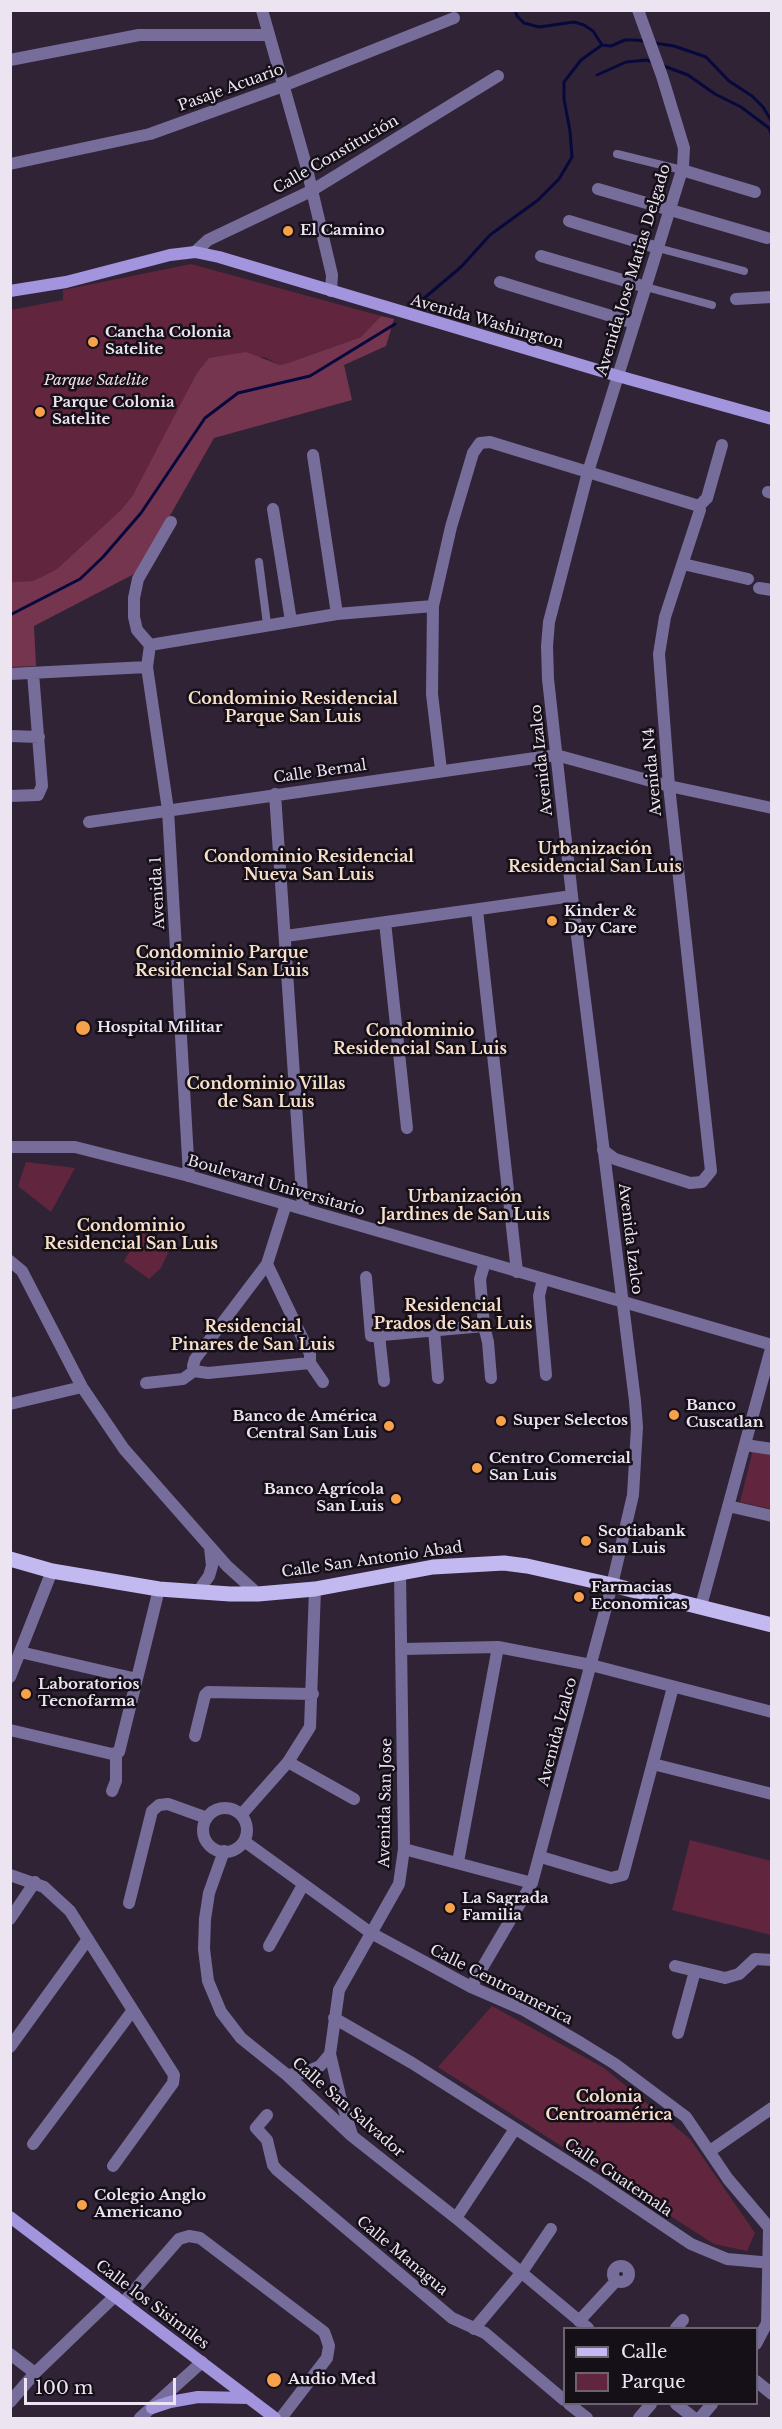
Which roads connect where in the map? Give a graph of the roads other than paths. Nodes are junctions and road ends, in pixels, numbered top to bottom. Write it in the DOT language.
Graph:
graph roads {
  1 [pos="262,10"];
  2 [pos="638,10"];
  3 [pos="454,18"];
  4 [pos="269,35"];
  5 [pos="10,60"];
  6 [pos="498,76"];
  7 [pos="283,86"];
  8 [pos="617,154"];
  9 [pos="10,164"];
  10 [pos="682,170"];
  11 [pos="598,189"];
  12 [pos="311,191"];
  13 [pos="755,192"];
  14 [pos="670,209"];
  15 [pos="569,221"];
  16 [pos="767,238"];
  17 [pos="658,248"];
  18 [pos="195,252"];
  19 [pos="541,256"];
  20 [pos="744,271"];
  21 [pos="500,282"];
  22 [pos="646,287"];
  23 [pos="10,291"];
  24 [pos="332,291"];
  25 [pos="771,297"];
  26 [pos="736,299"];
  27 [pos="712,305"];
  28 [pos="634,323"];
  29 [pos="618,376"];
  30 [pos="771,419"];
  31 [pos="722,445"];
  32 [pos="313,455"];
  33 [pos="588,472"];
  34 [pos="699,506"];
  35 [pos="273,509"];
  36 [pos="171,522"];
  37 [pos="259,562"];
  38 [pos="683,564"];
  39 [pos="748,579"];
  40 [pos="433,606"];
  41 [pos="337,614"];
  42 [pos="291,621"];
  43 [pos="267,624"];
  44 [pos="150,645"];
  45 [pos="147,667"];
  46 [pos="10,674"];
  47 [pos="33,674"];
  48 [pos="10,736"];
  49 [pos="39,736"];
  50 [pos="556,755"];
  51 [pos="441,770"];
  52 [pos="669,786"];
  53 [pos="275,794"];
  54 [pos="10,796"];
  55 [pos="771,808"];
  56 [pos="168,810"];
  57 [pos="89,822"];
  58 [pos="572,896"];
  59 [pos="477,910"];
  60 [pos="385,922"];
  61 [pos="286,936"];
  62 [pos="407,1128"];
  63 [pos="10,1147"];
  64 [pos="603,1150"];
  65 [pos="189,1176"];
  66 [pos="286,1204"];
  67 [pos="303,1209"];
  68 [pos="10,1261"];
  69 [pos="485,1263"];
  70 [pos="267,1264"];
  71 [pos="517,1272"];
  72 [pos="366,1277"];
  73 [pos="543,1279"];
  74 [pos="623,1302"];
  75 [pos="484,1326"];
  76 [pos="434,1330"];
  77 [pos="375,1335"];
  78 [pos="771,1345"];
  79 [pos="310,1363"];
  80 [pos="194,1371"];
  81 [pos="546,1375"];
  82 [pos="438,1378"];
  83 [pos="491,1378"];
  84 [pos="384,1381"];
  85 [pos="324,1382"];
  86 [pos="146,1383"];
  87 [pos="82,1387"];
  88 [pos="10,1404"];
  89 [pos="745,1445"];
  90 [pos="771,1449"];
  91 [pos="728,1506"];
  92 [pos="771,1516"];
  93 [pos="210,1546"];
  94 [pos="10,1559"];
  95 [pos="52,1571"];
  96 [pos="400,1573"];
  97 [pos="612,1585"];
  98 [pos="159,1589"];
  99 [pos="315,1589"];
  100 [pos="197,1593"];
  101 [pos="258,1594"];
  102 [pos="701,1606"];
  103 [pos="771,1625"];
  104 [pos="498,1647"];
  105 [pos="402,1649"];
  106 [pos="20,1652"];
  107 [pos="591,1665"];
  108 [pos="10,1677"];
  109 [pos="137,1679"];
  110 [pos="673,1687"];
  111 [pos="313,1694"];
  112 [pos="771,1712"];
  113 [pos="10,1730"];
  114 [pos="195,1736"];
  115 [pos="117,1753"];
  116 [pos="288,1762"];
  117 [pos="652,1764"];
  118 [pos="112,1791"];
  119 [pos="771,1794"];
  120 [pos="354,1799"];
  121 [pos="241,1815"];
  122 [pos="207,1818"];
  123 [pos="244,1841"];
  124 [pos="404,1849"];
  125 [pos="224,1851"];
  126 [pos="541,1857"];
  127 [pos="458,1862"];
  128 [pos="10,1875"];
  129 [pos="35,1882"];
  130 [pos="532,1883"];
  131 [pos="303,1885"];
  132 [pos="129,1903"];
  133 [pos="10,1919"];
  134 [pos="371,1933"];
  135 [pos="88,1939"];
  136 [pos="269,1946"];
  137 [pos="771,1960"];
  138 [pos="675,1966"];
  139 [pos="695,1971"];
  140 [pos="471,1987"];
  141 [pos="133,2010"];
  142 [pos="334,2018"];
  143 [pos="678,2033"];
  144 [pos="10,2047"];
  145 [pos="330,2054"];
  146 [pos="287,2075"];
  147 [pos="771,2108"];
  148 [pos="267,2115"];
  149 [pos="515,2129"];
  150 [pos="352,2136"];
  151 [pos="33,2144"];
  152 [pos="710,2151"];
  153 [pos="113,2166"];
  154 [pos="10,2217"];
  155 [pos="456,2218"];
  156 [pos="551,2229"];
  157 [pos="770,2230"];
  158 [pos="770,2263"];
  159 [pos="522,2272"];
  160 [pos="616,2281"];
  161 [pos="119,2299"];
  162 [pos="769,2324"];
  163 [pos="583,2325"];
  164 [pos="474,2329"];
  165 [pos="758,2341"];
  166 [pos="10,2354"];
  167 [pos="202,2362"];
  168 [pos="35,2373"];
  169 [pos="758,2383"];
  170 [pos="771,2394"];
  171 [pos="250,2398"];
  172 [pos="563,2399"];
  173 [pos="10,2402"];
  174 [pos="571,2405"];
  175 [pos="649,2405"];
  176 [pos="678,2405"];
  177 [pos="710,2405"];
  178 [pos="152,2408"];
  179 [pos="140,2418"];
  180 [pos="275,2418"];
  181 [pos="281,2418"];
  182 [pos="587,2418"];
  183 [pos="639,2418"];
  184 [pos="694,2418"];
  185 [pos="700,2418"];
  1 -- 4 [label="street"];
  2 -- 10 [label="street, Avenida Jose Matias Delgado"];
  3 -- 7 [label="street, Pasaje Acuario"];
  4 -- 5 [label="street"];
  4 -- 7 [label="street"];
  6 -- 12 [label="street, Calle Constitución"];
  7 -- 9 [label="street, Pasaje Acuario"];
  7 -- 12 [label="street"];
  8 -- 10 [label="street"];
  10 -- 13 [label="street"];
  10 -- 14 [label="street, Avenida Jose Matias Delgado"];
  11 -- 14 [label="street"];
  12 -- 18 [label="street, Calle Constitución"];
  12 -- 24 [label="street"];
  14 -- 16 [label="street"];
  14 -- 17 [label="street, Avenida Jose Matias Delgado"];
  15 -- 17 [label="street"];
  17 -- 20 [label="street"];
  17 -- 22 [label="street, Avenida Jose Matias Delgado"];
  18 -- 23 [label="main road, Calle Constitución"];
  18 -- 24 [label="main road, Avenida Washington"];
  19 -- 22 [label="street"];
  21 -- 28 [label="street"];
  22 -- 27 [label="street"];
  22 -- 28 [label="street, Avenida Jose Matias Delgado"];
  24 -- 29 [label="main road, Avenida Washington"];
  25 -- 26 [label="street"];
  28 -- 29 [label="street, Avenida Jose Matias Delgado"];
  29 -- 30 [label="main road, Avenida Washington"];
  29 -- 33 [label="street, Avenida Jose Matias Delgado"];
  31 -- 34 [label="street, Avenida N4"];
  32 -- 41 [label="street"];
  33 -- 34 [label="street"];
  33 -- 40 [label="street"];
  33 -- 50 [label="street, Avenida Izalco"];
  34 -- 38 [label="street, Avenida N4"];
  35 -- 42 [label="street"];
  36 -- 44 [label="street"];
  37 -- 43 [label="street"];
  38 -- 39 [label="street"];
  38 -- 52 [label="street, Avenida N4"];
  40 -- 41 [label="street"];
  40 -- 51 [label="street"];
  41 -- 42 [label="street"];
  42 -- 43 [label="street"];
  43 -- 44 [label="street"];
  44 -- 45 [label="street, Avenida 1"];
  45 -- 47 [label="street"];
  45 -- 56 [label="street, Avenida 1"];
  46 -- 47 [label="street"];
  47 -- 49 [label="street"];
  48 -- 49 [label="street"];
  49 -- 54 [label="street"];
  50 -- 51 [label="street, Calle Bernal"];
  50 -- 52 [label="street"];
  50 -- 58 [label="street, Avenida Izalco"];
  51 -- 53 [label="street, Calle Bernal"];
  52 -- 55 [label="street"];
  52 -- 64 [label="street, Avenida N4"];
  53 -- 56 [label="street, Calle Bernal"];
  53 -- 61 [label="street"];
  56 -- 57 [label="street, Calle Bernal"];
  56 -- 65 [label="street, Avenida 1"];
  58 -- 59 [label="street"];
  58 -- 64 [label="street, Avenida Izalco"];
  59 -- 60 [label="street"];
  59 -- 71 [label="street"];
  60 -- 61 [label="street"];
  60 -- 62 [label="street"];
  61 -- 67 [label="street"];
  63 -- 65 [label="street, Boulevard Universitario"];
  64 -- 74 [label="street, Avenida Izalco"];
  65 -- 66 [label="street, Boulevard Universitario"];
  66 -- 67 [label="street, Boulevard Universitario"];
  66 -- 70 [label="street"];
  67 -- 69 [label="street, Boulevard Universitario"];
  68 -- 87 [label="street"];
  69 -- 71 [label="street, Boulevard Universitario"];
  69 -- 75 [label="street"];
  70 -- 79 [label="street"];
  70 -- 80 [label="street"];
  71 -- 73 [label="street, Boulevard Universitario"];
  72 -- 77 [label="street"];
  73 -- 74 [label="street, Boulevard Universitario"];
  73 -- 81 [label="street"];
  74 -- 78 [label="street, Boulevard Universitario"];
  74 -- 97 [label="street, Avenida Izalco"];
  75 -- 76 [label="street"];
  75 -- 83 [label="street"];
  76 -- 77 [label="street"];
  76 -- 82 [label="street"];
  77 -- 84 [label="street"];
  78 -- 89 [label="street"];
  79 -- 80 [label="street"];
  79 -- 85 [label="street"];
  80 -- 86 [label="street"];
  87 -- 88 [label="street"];
  87 -- 93 [label="street"];
  89 -- 90 [label="street"];
  89 -- 91 [label="street"];
  91 -- 92 [label="street"];
  91 -- 102 [label="street"];
  93 -- 100 [label="street"];
  93 -- 101 [label="street"];
  94 -- 95 [label="main road, Calle San Antonio Abad"];
  95 -- 98 [label="main road, Calle San Antonio Abad"];
  95 -- 106 [label="street"];
  96 -- 97 [label="main road, Calle San Antonio Abad"];
  96 -- 99 [label="main road, Calle San Antonio Abad"];
  96 -- 105 [label="street, Avenida San Jose"];
  97 -- 102 [label="main road, Calle San Antonio Abad"];
  97 -- 107 [label="street, Avenida Izalco"];
  98 -- 100 [label="main road, Calle San Antonio Abad"];
  98 -- 109 [label="street"];
  99 -- 101 [label="main road, Calle San Antonio Abad"];
  99 -- 111 [label="street"];
  100 -- 101 [label="main road, Calle San Antonio Abad"];
  102 -- 103 [label="main road, Calle San Antonio Abad"];
  104 -- 105 [label="street"];
  104 -- 107 [label="street"];
  104 -- 127 [label="street"];
  105 -- 124 [label="street, Avenida San Jose"];
  106 -- 108 [label="street"];
  106 -- 109 [label="street"];
  107 -- 110 [label="street"];
  107 -- 126 [label="street, Avenida Izalco"];
  109 -- 115 [label="street"];
  110 -- 112 [label="street"];
  110 -- 117 [label="street"];
  111 -- 114 [label="street"];
  111 -- 116 [label="street"];
  113 -- 115 [label="street"];
  115 -- 118 [label="street"];
  116 -- 120 [label="street"];
  116 -- 121 [label="street"];
  117 -- 119 [label="street"];
  117 -- 126 [label="street"];
  121 -- 122 [label="street"];
  121 -- 123 [label="street"];
  122 -- 125 [label="street"];
  122 -- 132 [label="street"];
  123 -- 125 [label="street"];
  123 -- 131 [label="street, Calle Centroamerica"];
  124 -- 127 [label="street"];
  124 -- 134 [label="street, Avenida San Jose"];
  125 -- 146 [label="street, Calle San Salvador"];
  126 -- 130 [label="street, Avenida Izalco"];
  127 -- 130 [label="street"];
  128 -- 129 [label="street"];
  129 -- 133 [label="street"];
  129 -- 135 [label="street"];
  130 -- 140 [label="street, Avenida Izalco"];
  131 -- 134 [label="street, Calle Centroamerica"];
  131 -- 136 [label="street"];
  134 -- 140 [label="street, Calle Centroamerica"];
  134 -- 142 [label="street, Avenida San Jose"];
  135 -- 141 [label="street"];
  135 -- 144 [label="street"];
  137 -- 139 [label="street"];
  138 -- 139 [label="street"];
  139 -- 143 [label="street"];
  140 -- 152 [label="street, Calle Centroamerica"];
  141 -- 151 [label="street"];
  141 -- 153 [label="street"];
  142 -- 145 [label="street, Avenida San Jose"];
  142 -- 149 [label="street, Calle Guatemala"];
  145 -- 146 [label="street"];
  145 -- 150 [label="street, Avenida San Jose"];
  146 -- 150 [label="street, Calle San Salvador"];
  147 -- 152 [label="street"];
  148 -- 164 [label="street, Calle Managua"];
  149 -- 155 [label="street"];
  149 -- 158 [label="street, Calle Guatemala"];
  150 -- 155 [label="street, Calle San Salvador"];
  152 -- 157 [label="street, Calle Centroamerica"];
  154 -- 161 [label="main road, Calle los Sisimiles"];
  155 -- 159 [label="street, Calle San Salvador"];
  156 -- 159 [label="street"];
  157 -- 158 [label="street"];
  158 -- 162 [label="street"];
  159 -- 163 [label="street, Calle San Salvador"];
  159 -- 164 [label="street"];
  160 -- 163 [label="street"];
  161 -- 167 [label="main road, Calle los Sisimiles"];
  161 -- 168 [label="street"];
  161 -- 181 [label="street"];
  162 -- 165 [label="street"];
  164 -- 172 [label="street, Calle Managua"];
  166 -- 168 [label="street"];
  167 -- 171 [label="main road, Calle los Sisimiles"];
  167 -- 178 [label="street"];
  168 -- 173 [label="street"];
  169 -- 170 [label="street"];
  171 -- 178 [label="main road"];
  171 -- 180 [label="main road, Calle los Sisimiles"];
  174 -- 182 [label="street"];
  175 -- 183 [label="street"];
  176 -- 184 [label="street"];
  177 -- 185 [label="street"];
  178 -- 179 [label="street"];
}
